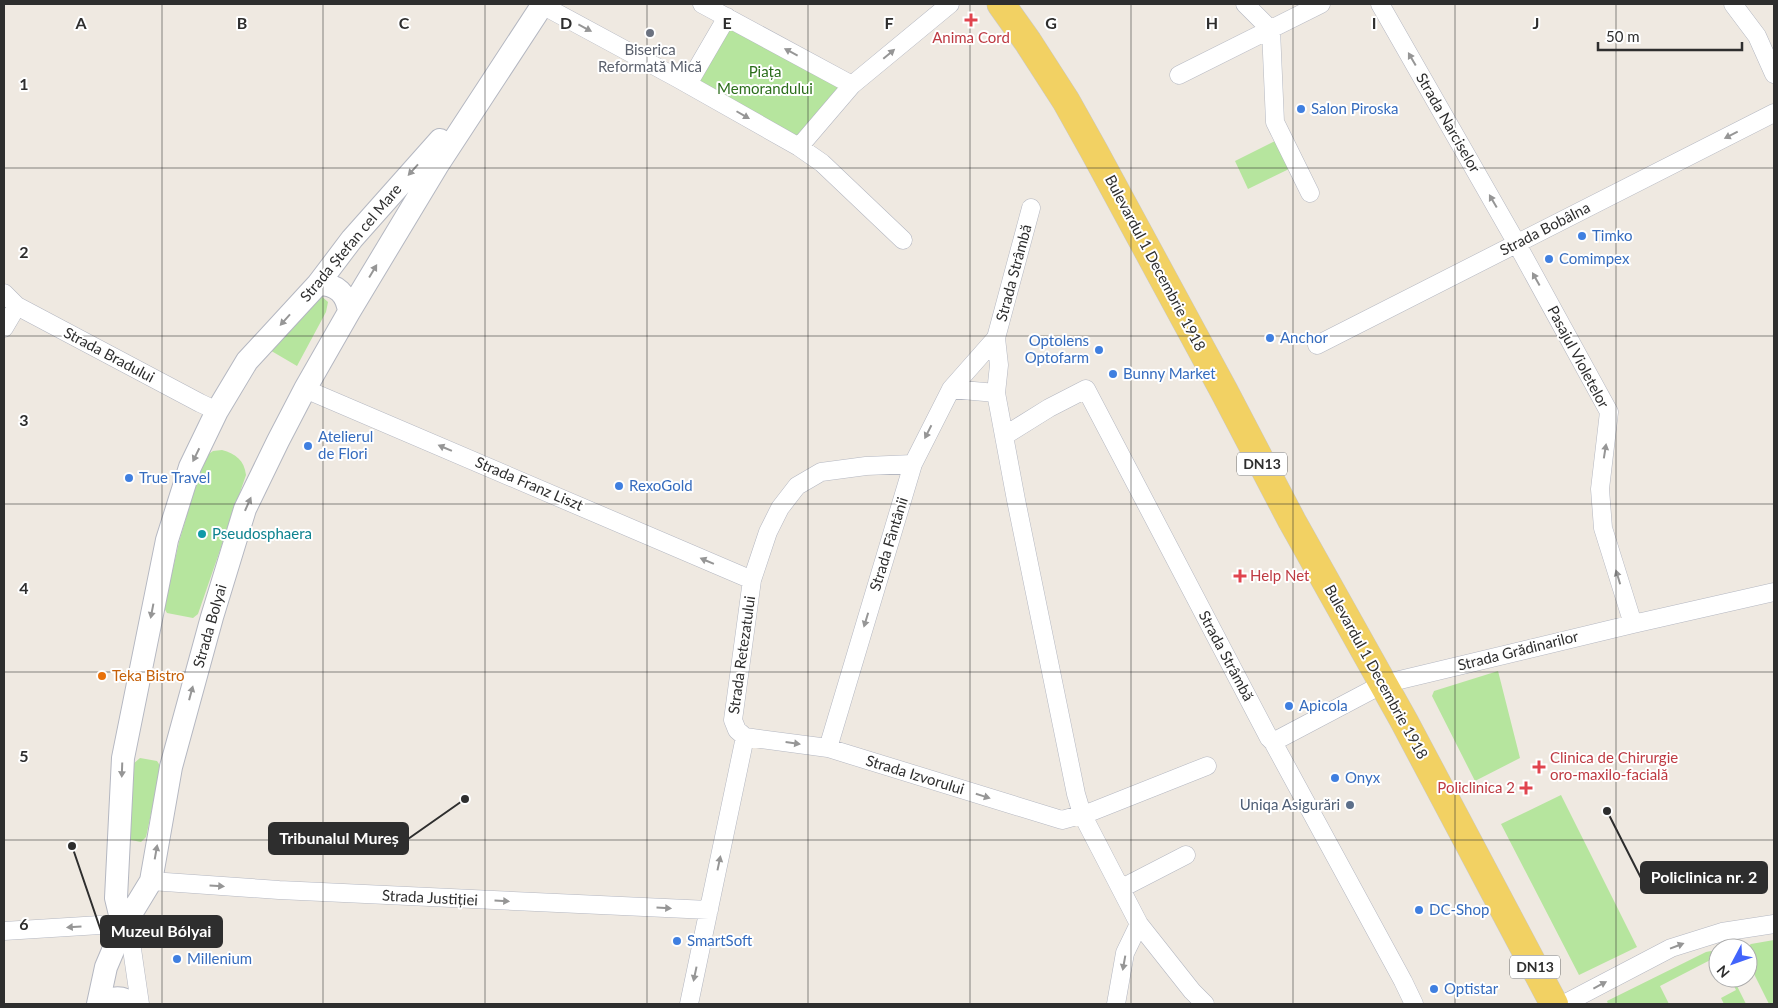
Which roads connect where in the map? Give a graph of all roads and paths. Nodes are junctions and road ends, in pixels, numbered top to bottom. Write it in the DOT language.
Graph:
graph roads {
  1 [pos="543,4"];
  2 [pos="702,4"];
  3 [pos="950,4"];
  4 [pos="1001,4"];
  5 [pos="1245,4"];
  6 [pos="1321,4"];
  7 [pos="1380,4"];
  8 [pos="1733,4"];
  9 [pos="727,17"];
  10 [pos="1271,30"];
  11 [pos="1774,74"];
  12 [pos="1179,76"];
  13 [pos="493,82"];
  14 [pos="688,84"];
  15 [pos="852,85"];
  16 [pos="1774,113"];
  17 [pos="799,147"];
  18 [pos="1310,193"];
  19 [pos="1032,208"];
  20 [pos="903,240"];
  21 [pos="1517,243"];
  22 [pos="318,284"];
  23 [pos="4,293"];
  24 [pos="18,306"];
  25 [pos="349,312"];
  26 [pos="4,328"];
  27 [pos="996,338"];
  28 [pos="1316,345"];
  29 [pos="305,389"];
  30 [pos="951,389"];
  31 [pos="996,393"];
  32 [pos="217,411"];
  33 [pos="1004,436"];
  34 [pos="912,464"];
  35 [pos="752,580"];
  36 [pos="1774,592"];
  37 [pos="1633,624"];
  38 [pos="1383,684"];
  39 [pos="745,737"];
  40 [pos="1273,742"];
  41 [pos="828,748"];
  42 [pos="1207,766"];
  43 [pos="1082,814"];
  44 [pos="119,855"];
  45 [pos="1186,855"];
  46 [pos="151,881"];
  47 [pos="1122,888"];
  48 [pos="709,910"];
  49 [pos="1140,924"];
  50 [pos="1774,924"];
  51 [pos="123,927"];
  52 [pos="4,931"];
  53 [pos="99,1004"];
  54 [pos="131,1004"];
  55 [pos="140,1004"];
  56 [pos="689,1004"];
  57 [pos="1116,1004"];
  58 [pos="1205,1004"];
  59 [pos="1414,1004"];
  60 [pos="1554,1004"];
  61 [pos="1564,1004"];
  1 -- 13 [label="street, Strada Ștefan cel Mare"];
  1 -- 14 [label="street, one-way"];
  2 -- 9 [label="street"];
  15 -- 3 [label="street, one-way"];
  4 -- 38 [label="main road, Bulevardul 1 Decembrie 1918 / DN13"];
  5 -- 10 [label="street"];
  6 -- 10 [label="street"];
  21 -- 7 [label="street, Strada Narciselor, one-way"];
  8 -- 11 [label="street"];
  9 -- 14 [label="street"];
  15 -- 9 [label="street, one-way"];
  10 -- 12 [label="street"];
  10 -- 18 [label="street"];
  13 -- 22 [label="street, Strada Ștefan cel Mare, one-way"];
  25 -- 13 [label="street, Strada Ștefan cel Mare, one-way"];
  14 -- 17 [label="street, one-way"];
  15 -- 17 [label="street"];
  16 -- 21 [label="street, Strada Bobâlna, one-way"];
  17 -- 20 [label="street"];
  19 -- 27 [label="street, Strada Strâmbă"];
  21 -- 28 [label="street, Strada Bobâlna"];
  37 -- 21 [label="street, Pasajul Violetelor, one-way"];
  22 -- 25 [label="street"];
  22 -- 32 [label="street, Strada Ștefan cel Mare, one-way"];
  23 -- 24 [label="street, Strada Bradului"];
  24 -- 26 [label="street"];
  24 -- 32 [label="street, Strada Bradului"];
  25 -- 29 [label="street, Strada Ștefan cel Mare"];
  27 -- 30 [label="street, Strada Strâmbă"];
  27 -- 31 [label="street, Strada Strâmbă"];
  35 -- 29 [label="street, Strada Franz Liszt, one-way"];
  46 -- 29 [label="street, Strada Bolyai, one-way"];
  30 -- 31 [label="street"];
  30 -- 34 [label="street, Strada Fântânii, one-way"];
  31 -- 33 [label="street, Strada Strâmbă"];
  32 -- 44 [label="street, one-way"];
  33 -- 40 [label="street, Strada Strâmbă"];
  33 -- 43 [label="street, Strada Strâmbă"];
  34 -- 35 [label="street, Strada Retezatului"];
  34 -- 41 [label="street, Strada Fântânii, one-way"];
  35 -- 39 [label="street, Strada Retezatului"];
  36 -- 37 [label="street, Strada Grădinarilor"];
  37 -- 38 [label="street, Strada Grădinarilor"];
  38 -- 40 [label="street, Strada Grădinarilor"];
  38 -- 60 [label="main road, Bulevardul 1 Decembrie 1918 / DN13"];
  39 -- 41 [label="street, Strada Izvorului, one-way"];
  48 -- 39 [label="street, Strada Retezatului, one-way"];
  40 -- 59 [label="street, Strada Strâmbă"];
  41 -- 43 [label="street, Strada Izvorului, one-way"];
  42 -- 43 [label="street"];
  43 -- 47 [label="street, Strada Strâmbă"];
  44 -- 46 [label="street"];
  44 -- 51 [label="street"];
  45 -- 47 [label="street"];
  46 -- 48 [label="street, Strada Justiției, one-way"];
  46 -- 51 [label="street, Strada Bolyai"];
  47 -- 49 [label="street, Strada Strâmbă"];
  48 -- 56 [label="street, Strada Retezatului, one-way"];
  49 -- 57 [label="street, one-way"];
  49 -- 58 [label="street, Strada Strâmbă"];
  61 -- 50 [label="street, one-way"];
  51 -- 52 [label="street, one-way"];
  51 -- 53 [label="street, Strada Bolyai"];
  51 -- 55 [label="street"];
  53 -- 54 [label="street"];
}
